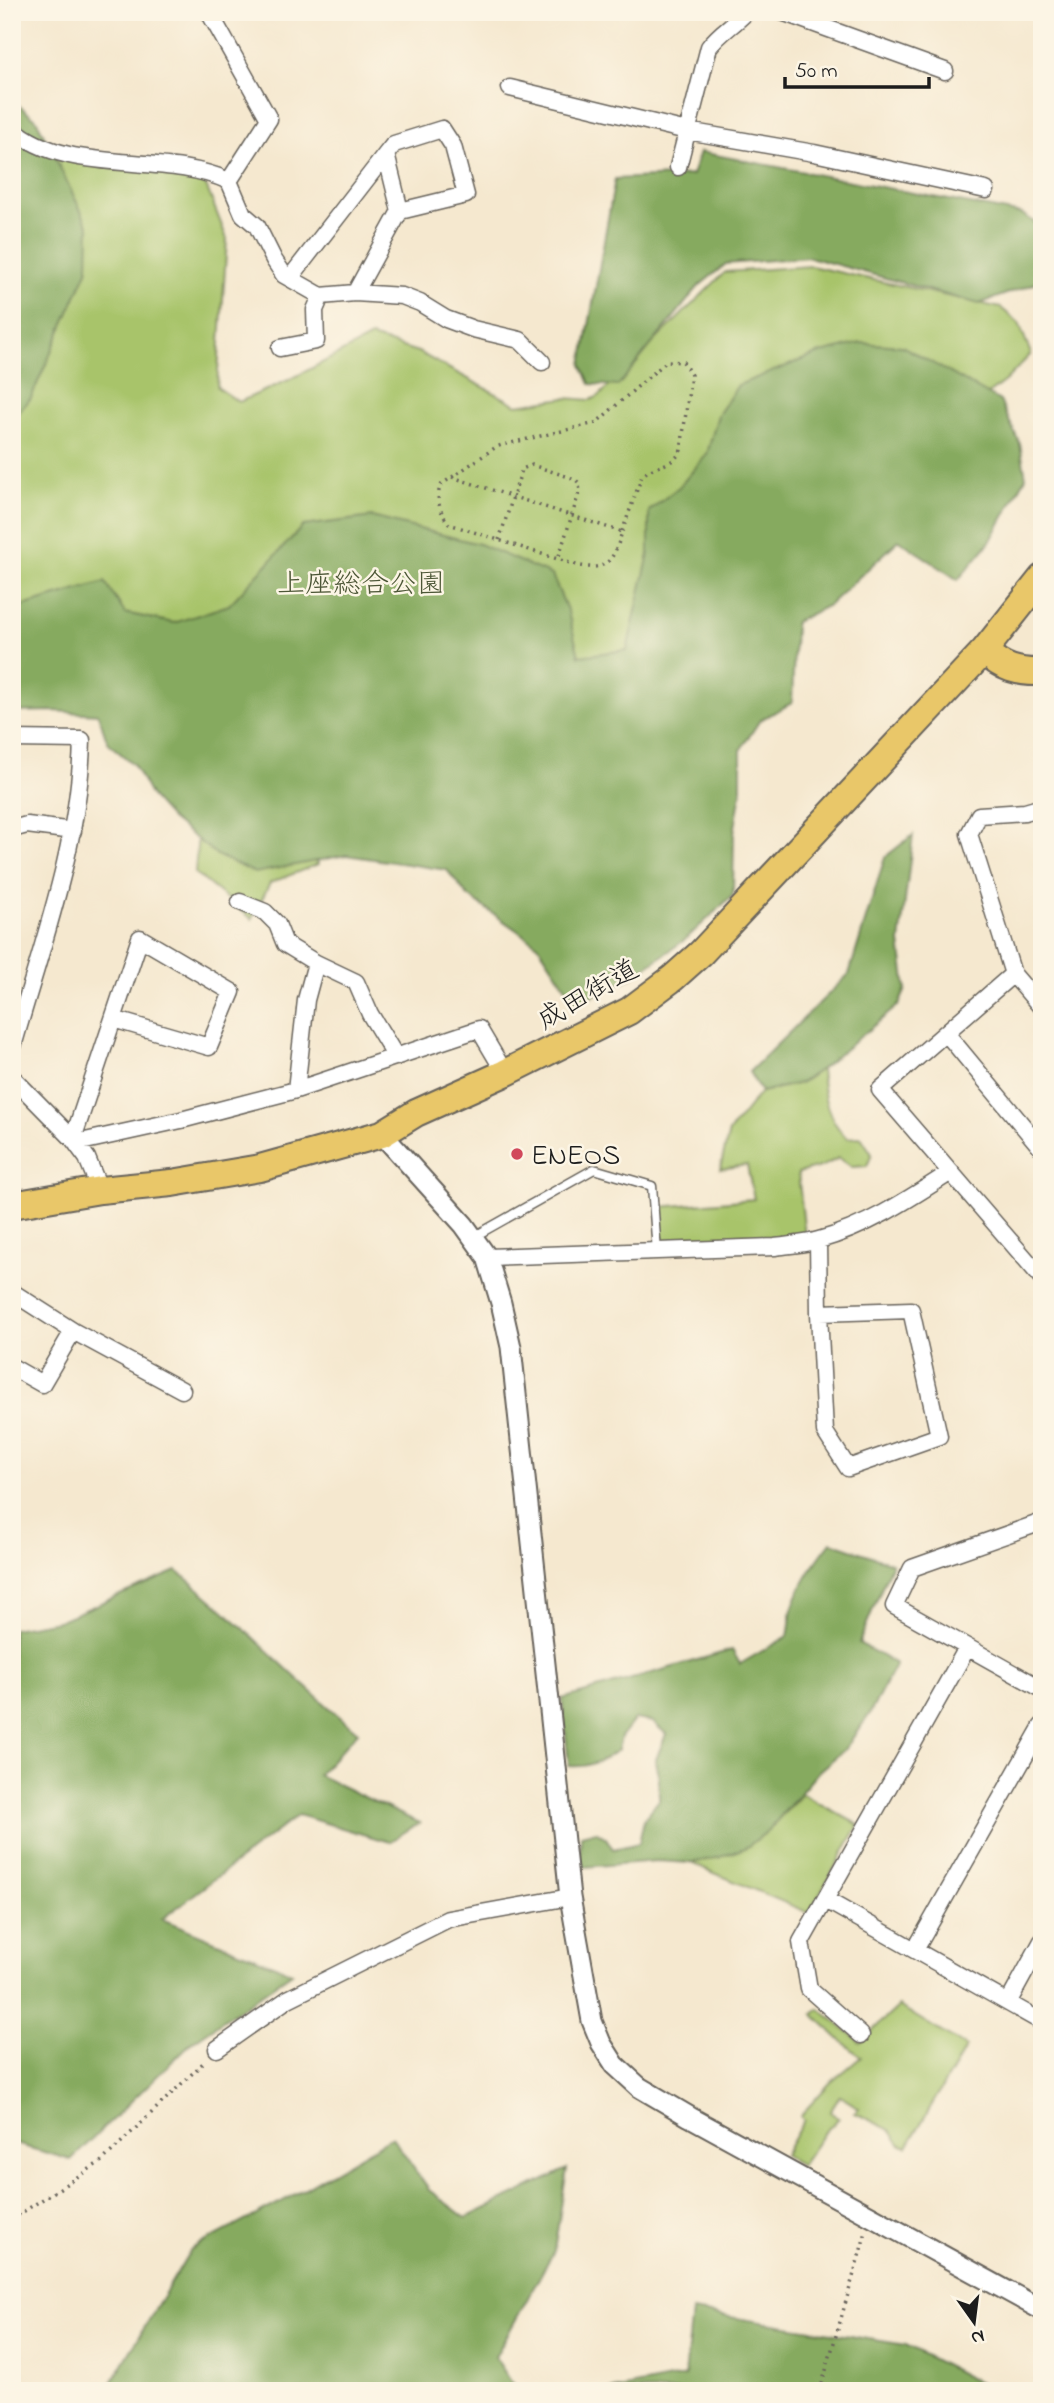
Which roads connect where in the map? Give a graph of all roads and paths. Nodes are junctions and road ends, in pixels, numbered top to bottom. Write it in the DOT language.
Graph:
graph roads {
  1 [pos="209,12"];
  2 [pos="746,12"];
  3 [pos="782,12"];
  4 [pos="945,71"];
  5 [pos="510,88"];
  6 [pos="12,128"];
  7 [pos="687,131"];
  8 [pos="386,154"];
  9 [pos="678,167"];
  10 [pos="229,181"];
  11 [pos="986,190"];
  12 [pos="400,211"];
  13 [pos="290,278"];
  14 [pos="355,293"];
  15 [pos="321,296"];
  16 [pos="280,348"];
  17 [pos="542,362"];
  18 [pos="452,477"];
  19 [pos="512,496"];
  20 [pos="572,516"];
  21 [pos="622,532"];
  22 [pos="499,540"];
  23 [pos="558,559"];
  24 [pos="1042,578"];
  25 [pos="984,652"];
  26 [pos="1042,672"];
  27 [pos="12,739"];
  28 [pos="1042,807"];
  29 [pos="12,829"];
  30 [pos="73,831"];
  31 [pos="240,902"];
  32 [pos="316,962"];
  33 [pos="1013,974"];
  34 [pos="1042,1008"];
  35 [pos="113,1018"];
  36 [pos="946,1032"];
  37 [pos="12,1050"];
  38 [pos="396,1057"];
  39 [pos="505,1073"];
  40 [pos="12,1077"];
  41 [pos="296,1090"];
  42 [pos="382,1134"];
  43 [pos="75,1141"];
  44 [pos="1042,1149"];
  45 [pos="951,1172"];
  46 [pos="100,1190"];
  47 [pos="12,1205"];
  48 [pos="473,1237"];
  49 [pos="818,1241"];
  50 [pos="657,1252"];
  51 [pos="486,1257"];
  52 [pos="1042,1278"];
  53 [pos="12,1292"];
  54 [pos="819,1313"];
  55 [pos="73,1331"];
  56 [pos="12,1367"];
  57 [pos="182,1390"];
  58 [pos="1042,1522"];
  59 [pos="967,1648"];
  60 [pos="1042,1689"];
  61 [pos="1042,1726"];
  62 [pos="570,1897"];
  63 [pos="826,1900"];
  64 [pos="1042,1941"];
  65 [pos="915,1951"];
  66 [pos="1008,2003"];
  67 [pos="1042,2022"];
  68 [pos="860,2035"];
  69 [pos="217,2049"];
  70 [pos="870,2217"];
  71 [pos="12,2219"];
  72 [pos="1042,2310"];
  73 [pos="820,2391"];
  1 -- 10 [label="street"];
  2 -- 7 [label="street"];
  3 -- 4 [label="street"];
  5 -- 7 [label="street"];
  6 -- 10 [label="street"];
  7 -- 9 [label="street"];
  7 -- 11 [label="street"];
  8 -- 12 [label="street"];
  8 -- 12 [label="street"];
  8 -- 13 [label="street"];
  10 -- 13 [label="street"];
  12 -- 14 [label="street"];
  13 -- 15 [label="street"];
  14 -- 15 [label="street"];
  14 -- 17 [label="street"];
  15 -- 16 [label="street"];
  18 -- 19 [label="path"];
  18 -- 21 [label="path"];
  18 -- 22 [label="path"];
  19 -- 20 [label="path"];
  19 -- 20 [label="path"];
  19 -- 22 [label="path"];
  20 -- 21 [label="path"];
  20 -- 23 [label="path"];
  21 -- 23 [label="path"];
  22 -- 23 [label="path"];
  24 -- 25 [label="highway, 成田街道"];
  25 -- 26 [label="highway"];
  25 -- 39 [label="highway, 成田街道"];
  27 -- 30 [label="street"];
  28 -- 33 [label="street"];
  29 -- 30 [label="street"];
  30 -- 37 [label="street"];
  31 -- 32 [label="street"];
  32 -- 38 [label="street"];
  32 -- 41 [label="street"];
  33 -- 34 [label="street"];
  33 -- 36 [label="street"];
  35 -- 35 [label="street"];
  35 -- 43 [label="street"];
  36 -- 44 [label="street"];
  36 -- 45 [label="street"];
  38 -- 39 [label="street"];
  38 -- 41 [label="street"];
  39 -- 42 [label="highway, 成田街道"];
  40 -- 43 [label="street"];
  41 -- 43 [label="street"];
  42 -- 46 [label="highway, 成田街道"];
  42 -- 48 [label="street"];
  43 -- 46 [label="street"];
  45 -- 49 [label="street"];
  45 -- 52 [label="street"];
  46 -- 47 [label="highway, 成田街道"];
  48 -- 50 [label="lane"];
  48 -- 51 [label="street"];
  49 -- 50 [label="street"];
  49 -- 54 [label="street"];
  50 -- 51 [label="street"];
  51 -- 62 [label="street"];
  53 -- 55 [label="street"];
  54 -- 54 [label="street"];
  55 -- 56 [label="street"];
  55 -- 57 [label="street"];
  58 -- 59 [label="street"];
  59 -- 60 [label="street"];
  59 -- 63 [label="street"];
  61 -- 65 [label="street"];
  62 -- 69 [label="street"];
  62 -- 70 [label="street"];
  63 -- 65 [label="street"];
  63 -- 68 [label="street"];
  64 -- 66 [label="street"];
  65 -- 66 [label="street"];
  66 -- 67 [label="street"];
  69 -- 71 [label="path"];
  70 -- 72 [label="street"];
  70 -- 73 [label="path"];
}
